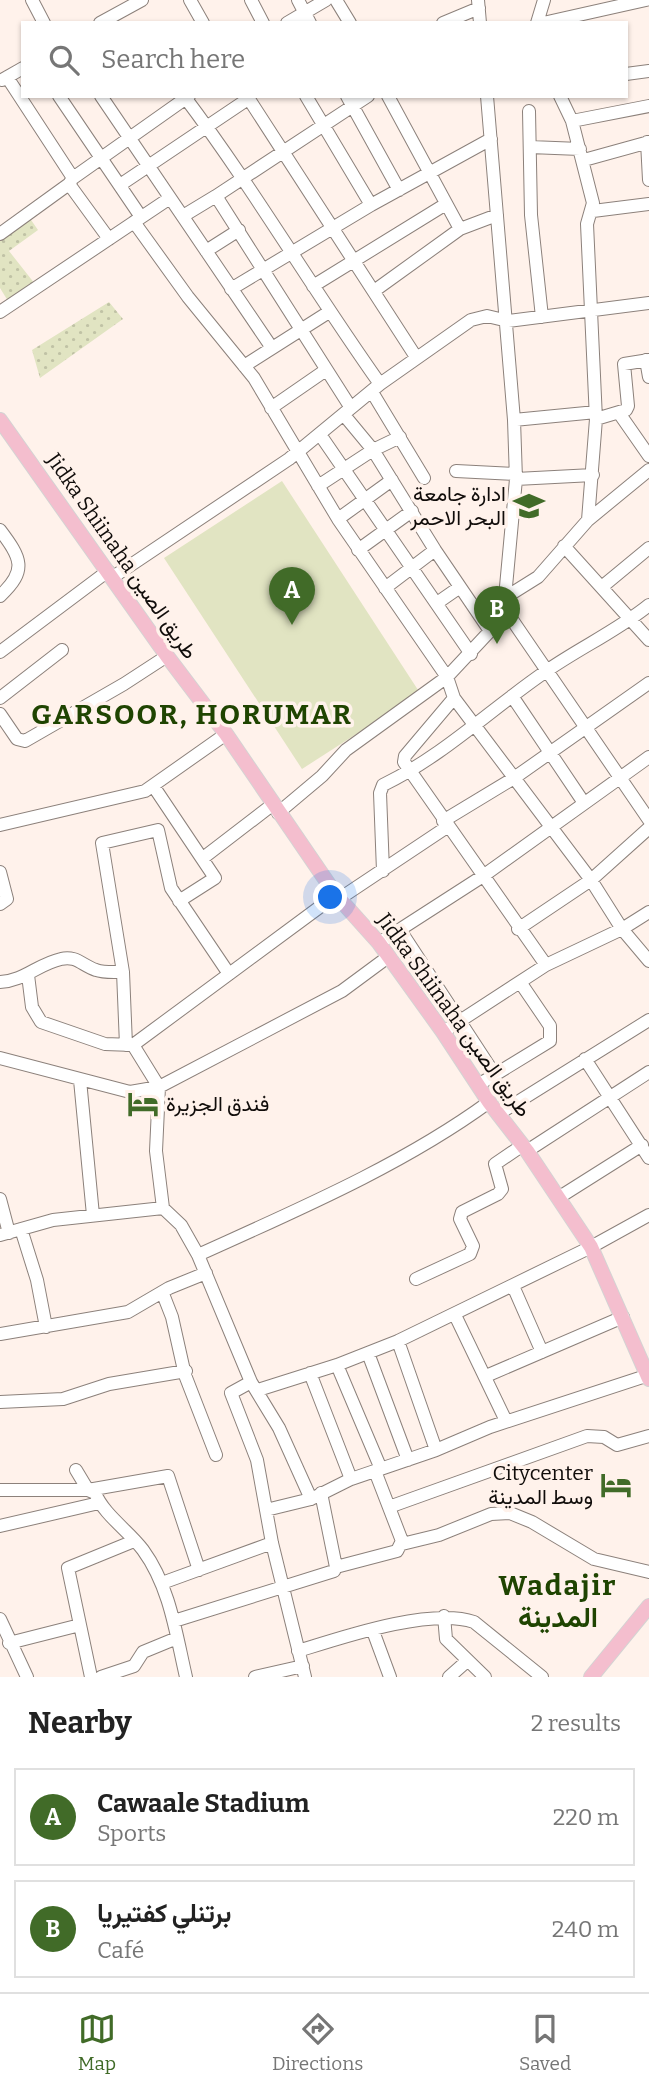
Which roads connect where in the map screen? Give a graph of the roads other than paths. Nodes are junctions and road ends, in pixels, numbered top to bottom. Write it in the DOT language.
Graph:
graph roads {
  1 [pos="32,0"];
  2 [pos="142,0"];
  3 [pos="190,0"];
  4 [pos="251,0"];
  5 [pos="298,0"];
  6 [pos="326,0"];
  7 [pos="336,0"];
  8 [pos="544,0"];
  9 [pos="646,0"];
  10 [pos="478,4"];
  11 [pos="122,11"];
  12 [pos="307,18"];
  13 [pos="43,21"];
  14 [pos="104,21"];
  15 [pos="129,21"];
  16 [pos="202,21"];
  17 [pos="262,21"];
  18 [pos="349,21"];
  19 [pos="447,21"];
  20 [pos="538,21"];
  21 [pos="552,21"];
  22 [pos="21,69"];
  23 [pos="649,71"];
  24 [pos="628,74"];
  25 [pos="4,79"];
  26 [pos="60,98"];
  27 [pos="102,98"];
  28 [pos="186,98"];
  29 [pos="188,98"];
  30 [pos="246,98"];
  31 [pos="248,98"];
  32 [pos="307,98"];
  33 [pos="389,98"];
  34 [pos="487,98"];
  35 [pos="561,98"];
  36 [pos="350,101"];
  37 [pos="649,106"];
  38 [pos="529,111"];
  39 [pos="572,121"];
  40 [pos="206,125"];
  41 [pos="323,125"];
  42 [pos="128,137"];
  43 [pos="491,139"];
  44 [pos="648,142"];
  45 [pos="530,147"];
  46 [pos="283,151"];
  47 [pos="582,154"];
  48 [pos="100,159"];
  49 [pos="148,165"];
  50 [pos="429,172"];
  51 [pos="648,174"];
  52 [pos="243,178"];
  53 [pos="71,181"];
  54 [pos="120,185"];
  55 [pos="399,190"];
  56 [pos="216,195"];
  57 [pos="170,198"];
  58 [pos="446,204"];
  59 [pos="649,204"];
  60 [pos="371,205"];
  61 [pos="593,211"];
  62 [pos="498,215"];
  63 [pos="183,216"];
  64 [pos="137,219"];
  65 [pos="330,229"];
  66 [pos="460,229"];
  67 [pos="239,230"];
  68 [pos="0,234"];
  69 [pos="109,239"];
  70 [pos="205,251"];
  71 [pos="290,253"];
  72 [pos="351,261"];
  73 [pos="261,270"];
  74 [pos="313,286"];
  75 [pos="231,289"];
  76 [pos="374,290"];
  77 [pos="649,303"];
  78 [pos="0,312"];
  79 [pos="590,312"];
  80 [pos="329,313"];
  81 [pos="542,317"];
  82 [pos="508,321"];
  83 [pos="300,331"];
  84 [pos="272,348"];
  85 [pos="416,358"];
  86 [pos="648,360"];
  87 [pos="244,366"];
  88 [pos="326,370"];
  89 [pos="649,377"];
  90 [pos="376,388"];
  91 [pos="271,408"];
  92 [pos="348,412"];
  93 [pos="619,413"];
  94 [pos="596,415"];
  95 [pos="514,420"];
  96 [pos="1,425"];
  97 [pos="321,436"];
  98 [pos="400,437"];
  99 [pos="373,450"];
  100 [pos="297,454"];
  101 [pos="649,456"];
  102 [pos="344,469"];
  103 [pos="649,470"];
  104 [pos="456,471"];
  105 [pos="593,475"];
  106 [pos="516,476"];
  107 [pos="424,478"];
  108 [pos="392,480"];
  109 [pos="318,486"];
  110 [pos="366,498"];
  111 [pos="412,511"];
  112 [pos="338,519"];
  113 [pos="589,520"];
  114 [pos="0,530"];
  115 [pos="387,530"];
  116 [pos="564,546"];
  117 [pos="649,548"];
  118 [pos="358,550"];
  119 [pos="435,550"];
  120 [pos="413,568"];
  121 [pos="110,574"];
  122 [pos="603,586"];
  123 [pos="460,587"];
  124 [pos="385,588"];
  125 [pos="0,596"];
  126 [pos="437,603"];
  127 [pos="505,603"];
  128 [pos="649,605"];
  129 [pos="631,620"];
  130 [pos="491,631"];
  131 [pos="649,640"];
  132 [pos="62,650"];
  133 [pos="0,652"];
  134 [pos="471,654"];
  135 [pos="167,656"];
  136 [pos="547,671"];
  137 [pos="447,677"];
  138 [pos="649,683"];
  139 [pos="512,696"];
  140 [pos="0,698"];
  141 [pos="454,698"];
  142 [pos="0,714"];
  143 [pos="586,724"];
  144 [pos="476,725"];
  145 [pos="226,734"];
  146 [pos="551,752"];
  147 [pos="649,757"];
  148 [pos="410,772"];
  149 [pos="621,776"];
  150 [pos="514,778"];
  151 [pos="154,787"];
  152 [pos="584,803"];
  153 [pos="275,809"];
  154 [pos="649,820"];
  155 [pos="176,822"];
  156 [pos="1,823"];
  157 [pos="445,824"];
  158 [pos="649,828"];
  159 [pos="549,829"];
  160 [pos="158,830"];
  161 [pos="202,858"];
  162 [pos="383,870"];
  163 [pos="0,872"];
  164 [pos="482,876"];
  165 [pos="591,880"];
  166 [pos="338,897"];
  167 [pos="179,901"];
  168 [pos="0,904"];
  169 [pos="649,912"];
  170 [pos="518,929"];
  171 [pos="622,929"];
  172 [pos="400,930"];
  173 [pos="379,943"];
  174 [pos="388,957"];
  175 [pos="649,961"];
  176 [pos="546,965"];
  177 [pos="123,972"];
  178 [pos="229,974"];
  179 [pos="28,975"];
  180 [pos="0,982"];
  181 [pos="520,982"];
  182 [pos="649,1020"];
  183 [pos="458,1022"];
  184 [pos="443,1032"];
  185 [pos="130,1045"];
  186 [pos="0,1058"];
  187 [pos="586,1059"];
  188 [pos="649,1072"];
  189 [pos="495,1075"];
  190 [pos="80,1080"];
  191 [pos="478,1086"];
  192 [pos="159,1087"];
  193 [pos="611,1098"];
  194 [pos="494,1107"];
  195 [pos="642,1145"];
  196 [pos="525,1148"];
  197 [pos="649,1158"];
  198 [pos="558,1198"];
  199 [pos="0,1199"];
  200 [pos="163,1208"];
  201 [pos="93,1215"];
  202 [pos="649,1215"];
  203 [pos="10,1232"];
  204 [pos="591,1247"];
  205 [pos="198,1255"];
  206 [pos="206,1273"];
  207 [pos="416,1279"];
  208 [pos="513,1286"];
  209 [pos="163,1294"];
  210 [pos="455,1315"];
  211 [pos="623,1317"];
  212 [pos="46,1327"];
  213 [pos="0,1334"];
  214 [pos="398,1341"];
  215 [pos="541,1352"];
  216 [pos="368,1353"];
  217 [pos="337,1365"];
  218 [pos="186,1371"];
  219 [pos="310,1373"];
  220 [pos="486,1376"];
  221 [pos="649,1376"];
  222 [pos="254,1386"];
  223 [pos="0,1402"];
  224 [pos="506,1421"];
  225 [pos="649,1436"];
  226 [pos="436,1450"];
  227 [pos="216,1455"];
  228 [pos="408,1460"];
  229 [pos="76,1470"];
  230 [pos="378,1470"];
  231 [pos="351,1479"];
  232 [pos="0,1490"];
  233 [pos="88,1490"];
  234 [pos="316,1496"];
  235 [pos="99,1503"];
  236 [pos="389,1507"];
  237 [pos="266,1510"];
  238 [pos="0,1526"];
  239 [pos="134,1541"];
  240 [pos="272,1543"];
  241 [pos="402,1544"];
  242 [pos="336,1567"];
  243 [pos="198,1570"];
  244 [pos="649,1572"];
  245 [pos="162,1583"];
  246 [pos="282,1585"];
  247 [pos="649,1606"];
  248 [pos="444,1616"];
  249 [pos="174,1621"];
  250 [pos="1,1624"];
  251 [pos="80,1625"];
  252 [pos="373,1631"];
  253 [pos="177,1638"];
  254 [pos="9,1643"];
  255 [pos="298,1651"];
  256 [pos="467,1661"];
  257 [pos="304,1672"];
  258 [pos="27,1677"];
  259 [pos="91,1677"];
  260 [pos="102,1677"];
  261 [pos="186,1677"];
  262 [pos="255,1677"];
  263 [pos="390,1677"];
  264 [pos="449,1677"];
  265 [pos="485,1677"];
  266 [pos="542,1677"];
  267 [pos="591,1677"];
  1 -- 13 [label="street"];
  2 -- 11 [label="street"];
  3 -- 16 [label="street"];
  4 -- 17 [label="street"];
  5 -- 12 [label="street"];
  6 -- 12 [label="street"];
  7 -- 18 [label="street"];
  8 -- 20 [label="street"];
  9 -- 21 [label="street"];
  10 -- 19 [label="street"];
  11 -- 14 [label="street"];
  11 -- 15 [label="street"];
  22 -- 25 [label="street"];
  23 -- 24 [label="street"];
  25 -- 53 [label="street"];
  26 -- 48 [label="street"];
  27 -- 42 [label="street"];
  28 -- 42 [label="street"];
  29 -- 40 [label="street"];
  30 -- 40 [label="street"];
  31 -- 46 [label="street"];
  32 -- 41 [label="street"];
  33 -- 50 [label="street"];
  34 -- 43 [label="street"];
  35 -- 39 [label="street"];
  36 -- 41 [label="street"];
  36 -- 55 [label="street"];
  37 -- 39 [label="street"];
  38 -- 45 [label="street"];
  39 -- 47 [label="street"];
  40 -- 49 [label="street"];
  40 -- 52 [label="street"];
  41 -- 46 [label="street"];
  41 -- 60 [label="street"];
  42 -- 48 [label="street"];
  42 -- 49 [label="street"];
  43 -- 50 [label="street"];
  43 -- 62 [label="street"];
  44 -- 47 [label="street"];
  44 -- 51 [label="street"];
  45 -- 47 [label="street"];
  45 -- 81 [label="street"];
  46 -- 52 [label="street"];
  46 -- 65 [label="street"];
  47 -- 61 [label="street"];
  48 -- 53 [label="street"];
  48 -- 54 [label="street"];
  49 -- 54 [label="street"];
  49 -- 57 [label="street"];
  50 -- 55 [label="street"];
  50 -- 58 [label="street"];
  52 -- 56 [label="street"];
  52 -- 71 [label="street"];
  53 -- 68 [label="street"];
  53 -- 69 [label="street"];
  54 -- 64 [label="street"];
  55 -- 60 [label="street"];
  56 -- 63 [label="street"];
  56 -- 67 [label="street"];
  57 -- 63 [label="street"];
  57 -- 64 [label="street"];
  58 -- 66 [label="street"];
  58 -- 72 [label="street"];
  59 -- 61 [label="street"];
  60 -- 65 [label="street"];
  61 -- 79 [label="street"];
  62 -- 66 [label="street"];
  62 -- 82 [label="street"];
  63 -- 70 [label="street"];
  64 -- 69 [label="street"];
  64 -- 87 [label="street"];
  65 -- 71 [label="street"];
  65 -- 72 [label="street"];
  66 -- 76 [label="street"];
  67 -- 70 [label="street"];
  67 -- 73 [label="street"];
  69 -- 78 [label="street"];
  70 -- 75 [label="street"];
  71 -- 73 [label="street"];
  71 -- 74 [label="street"];
  72 -- 74 [label="street"];
  72 -- 76 [label="street"];
  73 -- 75 [label="street"];
  73 -- 83 [label="street"];
  74 -- 80 [label="street"];
  75 -- 84 [label="street"];
  76 -- 85 [label="street"];
  77 -- 79 [label="street"];
  79 -- 81 [label="street"];
  79 -- 94 [label="street"];
  80 -- 83 [label="street"];
  80 -- 90 [label="street"];
  81 -- 82 [label="street"];
  82 -- 85 [label="street"];
  82 -- 95 [label="street"];
  83 -- 84 [label="street"];
  83 -- 88 [label="street"];
  84 -- 87 [label="street"];
  85 -- 90 [label="street"];
  86 -- 89 [label="street"];
  86 -- 93 [label="street"];
  87 -- 91 [label="street"];
  88 -- 91 [label="street"];
  88 -- 92 [label="street"];
  90 -- 92 [label="street"];
  90 -- 98 [label="street"];
  91 -- 100 [label="street"];
  92 -- 97 [label="street"];
  92 -- 99 [label="street"];
  93 -- 94 [label="street"];
  93 -- 101 [label="street"];
  94 -- 95 [label="street"];
  94 -- 105 [label="street"];
  95 -- 106 [label="street"];
  96 -- 121 [label="main road, Jidka Shiinaha طريق الصين"];
  97 -- 100 [label="street"];
  97 -- 102 [label="street"];
  98 -- 99 [label="street"];
  98 -- 107 [label="street"];
  99 -- 102 [label="street"];
  99 -- 108 [label="street"];
  100 -- 109 [label="street"];
  100 -- 121 [label="street"];
  102 -- 109 [label="street"];
  102 -- 110 [label="street"];
  103 -- 113 [label="street"];
  104 -- 106 [label="street"];
  105 -- 106 [label="street"];
  105 -- 113 [label="street"];
  106 -- 127 [label="street"];
  108 -- 110 [label="street"];
  108 -- 111 [label="street"];
  109 -- 112 [label="street"];
  110 -- 112 [label="street"];
  110 -- 115 [label="street"];
  111 -- 115 [label="street"];
  111 -- 119 [label="street"];
  112 -- 118 [label="street"];
  113 -- 116 [label="street"];
  114 -- 125 [label="street"];
  115 -- 118 [label="street"];
  115 -- 120 [label="street"];
  116 -- 122 [label="street"];
  116 -- 127 [label="street"];
  117 -- 122 [label="street"];
  118 -- 124 [label="street"];
  119 -- 120 [label="street"];
  119 -- 123 [label="street"];
  120 -- 124 [label="street"];
  120 -- 126 [label="street"];
  121 -- 133 [label="street"];
  121 -- 135 [label="main road, Jidka Shiinaha طريق الصين"];
  122 -- 129 [label="street"];
  123 -- 126 [label="street"];
  123 -- 130 [label="street"];
  124 -- 137 [label="street"];
  126 -- 134 [label="street"];
  127 -- 130 [label="street"];
  127 -- 136 [label="street"];
  128 -- 129 [label="street"];
  129 -- 131 [label="street"];
  129 -- 136 [label="street"];
  130 -- 134 [label="street"];
  132 -- 140 [label="street"];
  134 -- 137 [label="street"];
  135 -- 142 [label="street"];
  135 -- 145 [label="main road, Jidka Shiinaha طريق الصين"];
  136 -- 139 [label="street"];
  136 -- 143 [label="street"];
  137 -- 141 [label="street"];
  137 -- 153 [label="street"];
  138 -- 143 [label="street"];
  139 -- 144 [label="street"];
  139 -- 146 [label="street"];
  141 -- 144 [label="street"];
  141 -- 148 [label="street"];
  143 -- 146 [label="street"];
  143 -- 149 [label="street"];
  144 -- 148 [label="street"];
  144 -- 150 [label="street"];
  145 -- 151 [label="street"];
  145 -- 153 [label="main road, Jidka Shiinaha طريق الصين"];
  146 -- 150 [label="street"];
  146 -- 152 [label="street"];
  147 -- 149 [label="street"];
  148 -- 157 [label="street"];
  148 -- 162 [label="street"];
  149 -- 152 [label="street"];
  149 -- 154 [label="street"];
  150 -- 157 [label="street"];
  150 -- 159 [label="street"];
  151 -- 155 [label="street"];
  151 -- 156 [label="street"];
  152 -- 159 [label="street"];
  153 -- 161 [label="street"];
  153 -- 166 [label="main road, Jidka Shiinaha طريق الصين"];
  155 -- 160 [label="street"];
  155 -- 161 [label="street"];
  157 -- 162 [label="street"];
  157 -- 164 [label="street"];
  158 -- 165 [label="street"];
  159 -- 164 [label="street"];
  159 -- 165 [label="street"];
  160 -- 167 [label="street"];
  160 -- 177 [label="street"];
  161 -- 167 [label="street"];
  162 -- 166 [label="street"];
  163 -- 168 [label="street"];
  164 -- 170 [label="street"];
  164 -- 172 [label="street"];
  165 -- 170 [label="street"];
  165 -- 171 [label="street"];
  166 -- 173 [label="main road, Jidka Shiinaha طريق الصين"];
  166 -- 178 [label="street"];
  167 -- 178 [label="street"];
  169 -- 171 [label="street"];
  170 -- 176 [label="street"];
  171 -- 175 [label="street"];
  171 -- 176 [label="street"];
  172 -- 173 [label="street"];
  172 -- 183 [label="street"];
  173 -- 174 [label="main road, Jidka Shiinaha طريق الصين"];
  174 -- 184 [label="main road, Jidka Shiinaha طريق الصين"];
  174 -- 192 [label="street"];
  176 -- 181 [label="street"];
  177 -- 179 [label="street"];
  177 -- 185 [label="street"];
  178 -- 185 [label="street"];
  179 -- 180 [label="street"];
  179 -- 185 [label="street"];
  181 -- 183 [label="street"];
  181 -- 189 [label="street"];
  182 -- 187 [label="street"];
  183 -- 184 [label="street"];
  183 -- 189 [label="street"];
  184 -- 191 [label="main road, Jidka Shiinaha طريق الصين"];
  185 -- 192 [label="street"];
  186 -- 190 [label="street"];
  187 -- 193 [label="street"];
  187 -- 194 [label="street"];
  188 -- 193 [label="street"];
  189 -- 191 [label="street"];
  190 -- 192 [label="street"];
  190 -- 201 [label="street"];
  191 -- 194 [label="main road, Jidka Shiinaha طريق الصين"];
  192 -- 200 [label="street"];
  193 -- 195 [label="street"];
  193 -- 196 [label="street"];
  194 -- 196 [label="main road, Jidka Shiinaha طريق الصين"];
  194 -- 205 [label="street"];
  195 -- 197 [label="street"];
  195 -- 198 [label="street"];
  196 -- 198 [label="main road, Jidka Shiinaha طريق الصين"];
  196 -- 207 [label="street"];
  198 -- 204 [label="main road, Jidka Shiinaha طريق الصين"];
  199 -- 203 [label="street"];
  200 -- 201 [label="street"];
  200 -- 205 [label="street"];
  201 -- 203 [label="street"];
  202 -- 204 [label="street"];
  203 -- 212 [label="street"];
  204 -- 208 [label="street"];
  204 -- 211 [label="main road, Jidka Shiinaha طريق الصين"];
  205 -- 206 [label="street"];
  206 -- 209 [label="street"];
  206 -- 222 [label="street"];
  208 -- 210 [label="street"];
  208 -- 215 [label="street"];
  209 -- 212 [label="street"];
  209 -- 218 [label="street"];
  210 -- 214 [label="street"];
  210 -- 220 [label="street"];
  211 -- 215 [label="street"];
  211 -- 221 [label="main road, Jidka Shiinaha طريق الصين"];
  212 -- 213 [label="street"];
  214 -- 216 [label="street"];
  214 -- 226 [label="street"];
  215 -- 220 [label="street"];
  216 -- 217 [label="street"];
  216 -- 228 [label="street"];
  217 -- 219 [label="street"];
  217 -- 230 [label="street"];
  218 -- 223 [label="street"];
  218 -- 227 [label="street"];
  219 -- 222 [label="street"];
  219 -- 231 [label="street"];
  220 -- 224 [label="street"];
  221 -- 224 [label="street"];
  222 -- 234 [label="street"];
  222 -- 237 [label="street"];
  224 -- 226 [label="street"];
  225 -- 236 [label="street"];
  226 -- 228 [label="street"];
  228 -- 230 [label="street"];
  229 -- 233 [label="street"];
  230 -- 231 [label="street"];
  230 -- 236 [label="street"];
  231 -- 234 [label="street"];
  232 -- 233 [label="street"];
  233 -- 235 [label="street"];
  233 -- 243 [label="street"];
  234 -- 237 [label="street"];
  234 -- 242 [label="street"];
  235 -- 238 [label="street"];
  235 -- 239 [label="street"];
  236 -- 241 [label="street"];
  237 -- 240 [label="street"];
  239 -- 245 [label="street"];
  239 -- 251 [label="street"];
  240 -- 243 [label="street"];
  240 -- 246 [label="street"];
  241 -- 242 [label="street"];
  241 -- 244 [label="street"];
  242 -- 246 [label="street"];
  243 -- 245 [label="street"];
  245 -- 249 [label="street"];
  246 -- 249 [label="street"];
  246 -- 255 [label="street"];
  247 -- 267 [label="main road"];
  248 -- 252 [label="street"];
  248 -- 256 [label="street"];
  248 -- 266 [label="street"];
  249 -- 253 [label="street"];
  250 -- 254 [label="street"];
  251 -- 254 [label="street"];
  251 -- 259 [label="street"];
  252 -- 255 [label="street"];
  252 -- 263 [label="street"];
  253 -- 260 [label="street"];
  253 -- 261 [label="street"];
  254 -- 258 [label="street"];
  255 -- 257 [label="street"];
  256 -- 264 [label="street"];
  256 -- 265 [label="street"];
  257 -- 262 [label="street"];
}
